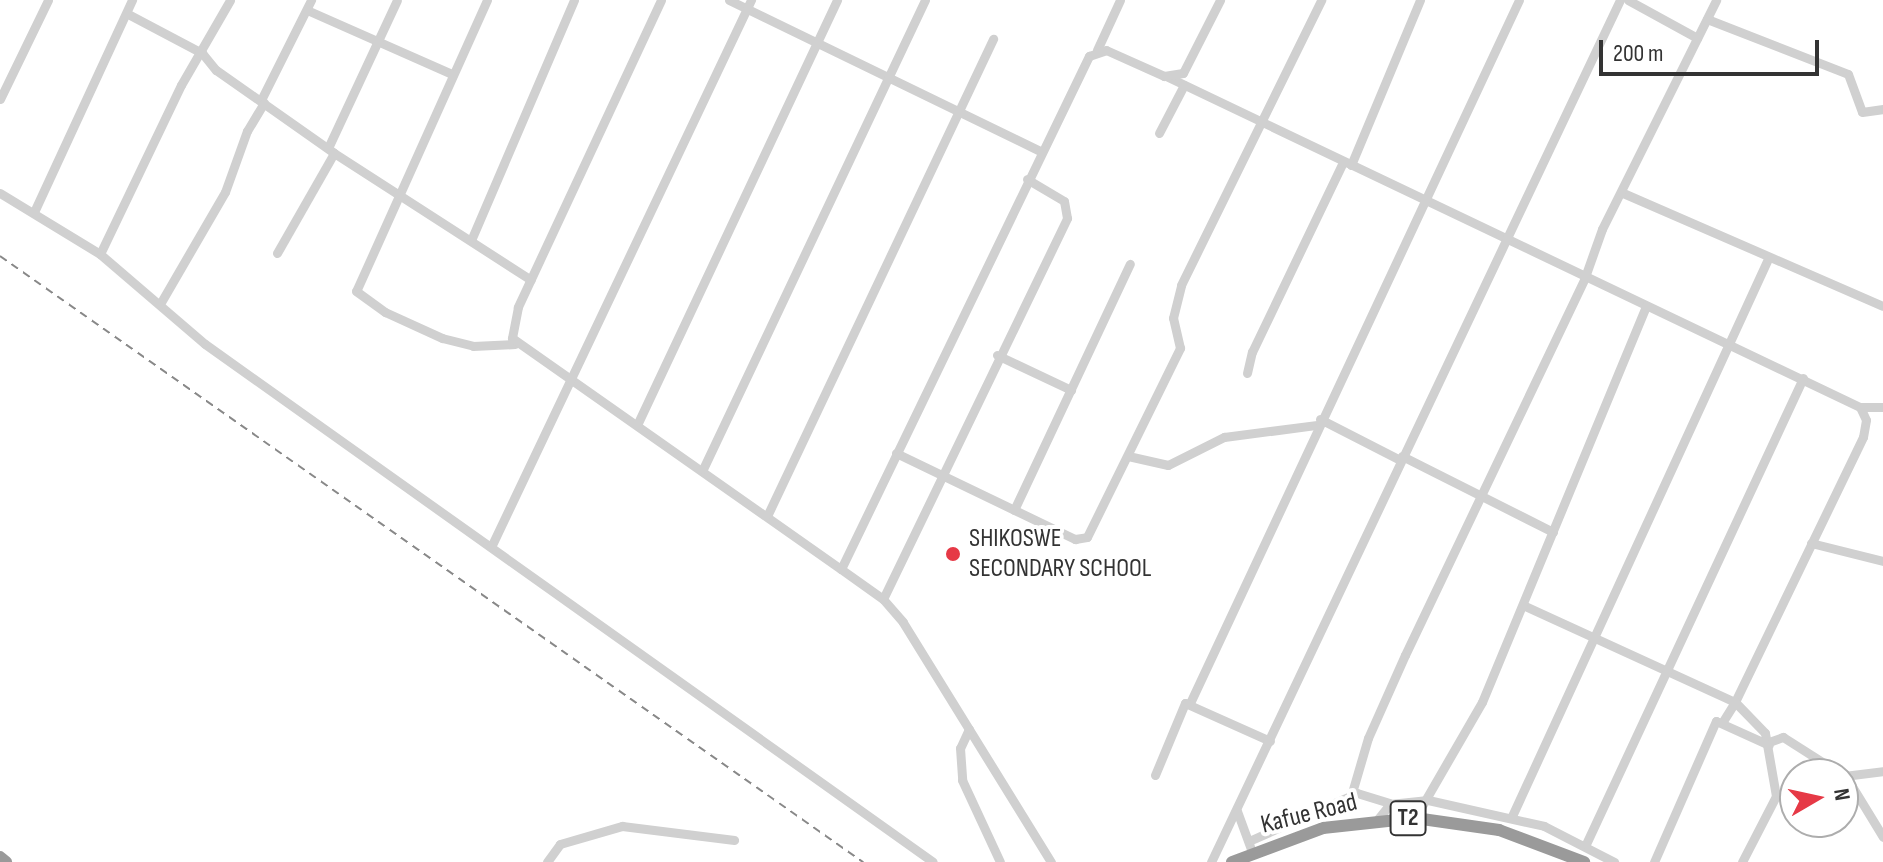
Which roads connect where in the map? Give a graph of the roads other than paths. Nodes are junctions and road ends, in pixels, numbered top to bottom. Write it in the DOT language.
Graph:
graph roads {
  1 [pos="48,0"];
  2 [pos="230,0"];
  3 [pos="397,0"];
  4 [pos="487,0"];
  5 [pos="574,0"];
  6 [pos="661,0"];
  7 [pos="729,0"];
  8 [pos="751,0"];
  9 [pos="837,0"];
  10 [pos="925,0"];
  11 [pos="1120,0"];
  12 [pos="1220,0"];
  13 [pos="1321,0"];
  14 [pos="1420,0"];
  15 [pos="1519,0"];
  16 [pos="1620,0"];
  17 [pos="1628,0"];
  18 [pos="1716,0"];
  19 [pos="128,5"];
  20 [pos="309,5"];
  21 [pos="746,11"];
  22 [pos="1707,19"];
  23 [pos="1697,38"];
  24 [pos="993,39"];
  25 [pos="376,42"];
  26 [pos="816,45"];
  27 [pos="1097,50"];
  28 [pos="202,53"];
  29 [pos="452,74"];
  30 [pos="1168,77"];
  31 [pos="887,78"];
  32 [pos="1184,85"];
  33 [pos="0,99"];
  34 [pos="263,102"];
  35 [pos="1883,109"];
  36 [pos="958,114"];
  37 [pos="1259,122"];
  38 [pos="1159,133"];
  39 [pos="331,150"];
  40 [pos="1040,151"];
  41 [pos="1347,164"];
  42 [pos="1027,179"];
  43 [pos="0,193"];
  44 [pos="1623,193"];
  45 [pos="400,195"];
  46 [pos="1425,201"];
  47 [pos="34,212"];
  48 [pos="472,238"];
  49 [pos="1507,239"];
  50 [pos="277,253"];
  51 [pos="100,254"];
  52 [pos="1768,259"];
  53 [pos="1130,264"];
  54 [pos="1585,277"];
  55 [pos="531,280"];
  56 [pos="160,304"];
  57 [pos="1646,306"];
  58 [pos="1883,306"];
  59 [pos="515,344"];
  60 [pos="1731,344"];
  61 [pos="997,355"];
  62 [pos="1247,373"];
  63 [pos="1803,378"];
  64 [pos="571,379"];
  65 [pos="1071,390"];
  66 [pos="1860,407"];
  67 [pos="1883,407"];
  68 [pos="1318,422"];
  69 [pos="637,425"];
  70 [pos="896,453"];
  71 [pos="1128,456"];
  72 [pos="1401,458"];
  73 [pos="703,469"];
  74 [pos="940,476"];
  75 [pos="1479,495"];
  76 [pos="1014,510"];
  77 [pos="768,514"];
  78 [pos="1553,532"];
  79 [pos="1811,543"];
  80 [pos="491,547"];
  81 [pos="1883,561"];
  82 [pos="841,569"];
  83 [pos="883,599"];
  84 [pos="1523,605"];
  85 [pos="1597,640"];
  86 [pos="1663,672"];
  87 [pos="1735,702"];
  88 [pos="1190,703"];
  89 [pos="1723,721"];
  90 [pos="969,729"];
  91 [pos="1270,741"];
  92 [pos="1769,743"];
  93 [pos="1816,758"];
  94 [pos="1883,771"];
  95 [pos="1859,774"];
  96 [pos="1155,775"];
  97 [pos="1351,796"];
  98 [pos="1859,799"];
  99 [pos="1428,800"];
  100 [pos="1390,804"];
  101 [pos="1237,811"];
  102 [pos="1512,816"];
  103 [pos="1415,818"];
  104 [pos="1377,820"];
  105 [pos="1883,837"];
  106 [pos="734,840"];
  107 [pos="1586,844"];
  108 [pos="1251,846"];
  109 [pos="0,857"];
  110 [pos="6,862"];
  111 [pos="547,862"];
  112 [pos="933,862"];
  113 [pos="1000,862"];
  114 [pos="1051,862"];
  115 [pos="1211,862"];
  116 [pos="1232,862"];
  117 [pos="1584,862"];
  118 [pos="1614,862"];
  119 [pos="1654,862"];
  120 [pos="1742,862"];
  1 -- 33 [label="street"];
  2 -- 28 [label="street"];
  3 -- 25 [label="street"];
  4 -- 29 [label="street"];
  5 -- 48 [label="street"];
  6 -- 55 [label="street"];
  7 -- 21 [label="street"];
  8 -- 21 [label="street"];
  9 -- 26 [label="street"];
  10 -- 31 [label="street"];
  11 -- 27 [label="street"];
  12 -- 30 [label="street"];
  13 -- 37 [label="street"];
  14 -- 41 [label="street"];
  15 -- 46 [label="street"];
  16 -- 49 [label="street"];
  17 -- 23 [label="street"];
  18 -- 22 [label="street"];
  19 -- 28 [label="street"];
  19 -- 47 [label="street"];
  20 -- 25 [label="street"];
  20 -- 34 [label="street"];
  21 -- 26 [label="street"];
  21 -- 64 [label="street"];
  22 -- 23 [label="street"];
  22 -- 35 [label="street"];
  23 -- 44 [label="street"];
  24 -- 36 [label="street"];
  25 -- 29 [label="street"];
  25 -- 39 [label="street"];
  26 -- 31 [label="street"];
  26 -- 69 [label="street"];
  27 -- 30 [label="street"];
  27 -- 40 [label="street"];
  28 -- 34 [label="street"];
  28 -- 51 [label="street"];
  29 -- 45 [label="street"];
  30 -- 32 [label="street"];
  31 -- 36 [label="street"];
  31 -- 73 [label="street"];
  32 -- 37 [label="street"];
  32 -- 38 [label="street"];
  34 -- 39 [label="street"];
  34 -- 56 [label="street"];
  36 -- 40 [label="street"];
  36 -- 77 [label="street"];
  37 -- 41 [label="street"];
  37 -- 71 [label="street"];
  39 -- 45 [label="street"];
  39 -- 50 [label="street"];
  40 -- 42 [label="street"];
  41 -- 46 [label="street"];
  41 -- 62 [label="street"];
  42 -- 61 [label="street"];
  42 -- 70 [label="street"];
  43 -- 47 [label="street"];
  44 -- 52 [label="street"];
  44 -- 54 [label="street"];
  45 -- 48 [label="street"];
  45 -- 59 [label="street"];
  46 -- 49 [label="street"];
  46 -- 68 [label="street"];
  47 -- 51 [label="street"];
  48 -- 55 [label="street"];
  49 -- 54 [label="street"];
  49 -- 72 [label="street"];
  51 -- 56 [label="street"];
  52 -- 58 [label="street"];
  52 -- 60 [label="street"];
  53 -- 65 [label="street"];
  54 -- 57 [label="street"];
  54 -- 75 [label="street"];
  55 -- 59 [label="street"];
  56 -- 80 [label="street"];
  57 -- 60 [label="street"];
  57 -- 78 [label="street"];
  59 -- 64 [label="street"];
  60 -- 63 [label="street"];
  60 -- 85 [label="street"];
  61 -- 65 [label="street"];
  61 -- 74 [label="street"];
  63 -- 66 [label="street"];
  63 -- 86 [label="street"];
  64 -- 69 [label="street"];
  64 -- 80 [label="street"];
  65 -- 76 [label="street"];
  66 -- 67 [label="street"];
  66 -- 79 [label="street"];
  68 -- 71 [label="street"];
  68 -- 72 [label="street"];
  68 -- 88 [label="street"];
  69 -- 73 [label="street"];
  70 -- 74 [label="street"];
  70 -- 82 [label="street"];
  71 -- 76 [label="street"];
  72 -- 75 [label="street"];
  72 -- 91 [label="street"];
  73 -- 77 [label="street"];
  74 -- 76 [label="street"];
  74 -- 83 [label="street"];
  75 -- 78 [label="street"];
  75 -- 97 [label="street"];
  77 -- 82 [label="street"];
  78 -- 84 [label="street"];
  79 -- 81 [label="street"];
  79 -- 87 [label="street"];
  80 -- 112 [label="street"];
  82 -- 83 [label="street"];
  83 -- 90 [label="street"];
  84 -- 85 [label="street"];
  84 -- 99 [label="street"];
  85 -- 86 [label="street"];
  85 -- 102 [label="street"];
  86 -- 87 [label="street"];
  86 -- 107 [label="street"];
  87 -- 89 [label="street"];
  87 -- 92 [label="street"];
  88 -- 91 [label="street"];
  88 -- 96 [label="street"];
  89 -- 92 [label="street"];
  89 -- 119 [label="street"];
  90 -- 113 [label="street"];
  90 -- 114 [label="street"];
  91 -- 101 [label="street"];
  92 -- 93 [label="street"];
  92 -- 120 [label="street"];
  94 -- 95 [label="street"];
  97 -- 100 [label="street"];
  97 -- 108 [label="street"];
  98 -- 105 [label="street"];
  99 -- 100 [label="street"];
  99 -- 102 [label="street"];
  99 -- 103 [label="street"];
  100 -- 104 [label="street"];
  101 -- 108 [label="street"];
  101 -- 115 [label="street"];
  102 -- 107 [label="street"];
  103 -- 104 [label="highway, Kafue Road / T2"];
  103 -- 117 [label="highway, Kafue Road / T2"];
  104 -- 108 [label="highway, Kafue Road / T2"];
  106 -- 111 [label="street"];
  107 -- 118 [label="street"];
  108 -- 116 [label="highway, Kafue Road / T2"];
  109 -- 110 [label="highway"];
}
